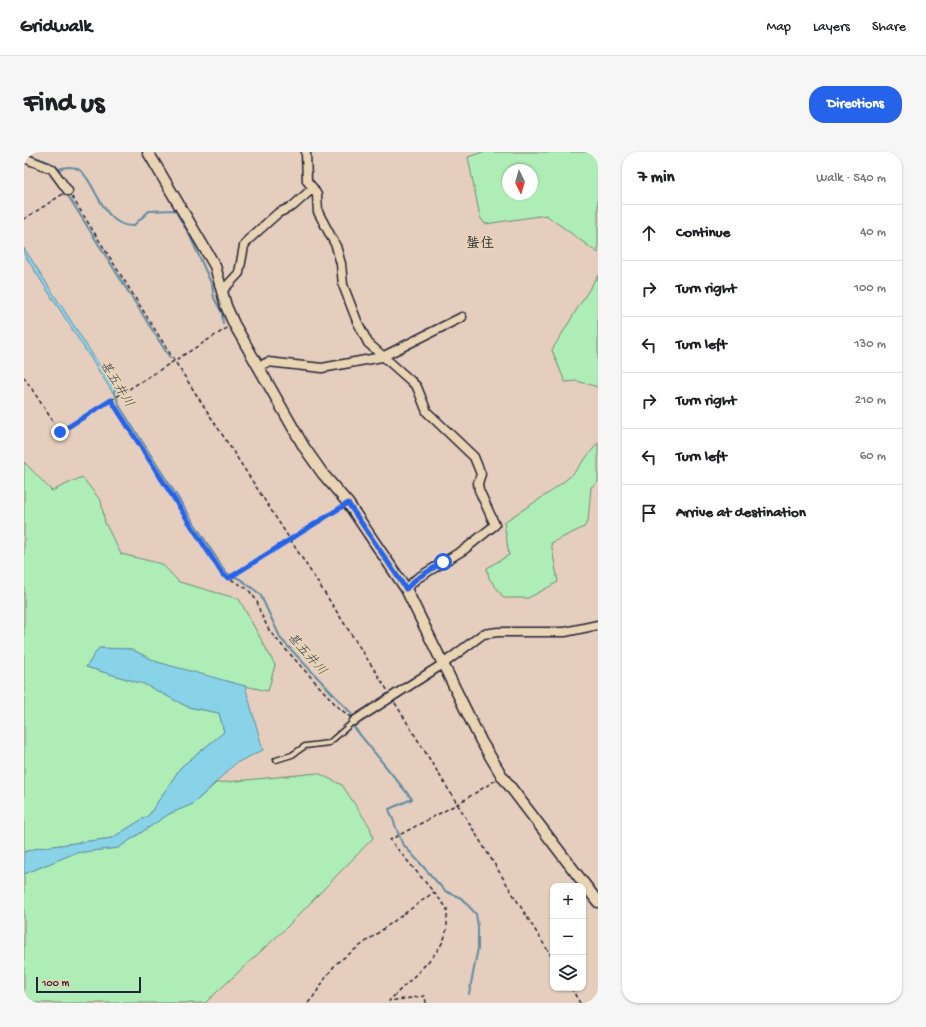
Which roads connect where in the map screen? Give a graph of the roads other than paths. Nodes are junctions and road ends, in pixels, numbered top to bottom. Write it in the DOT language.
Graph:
graph roads {
  1 [pos="148,152"];
  2 [pos="306,152"];
  3 [pos="24,158"];
  4 [pos="313,188"];
  5 [pos="68,191"];
  6 [pos="223,290"];
  7 [pos="462,317"];
  8 [pos="382,357"];
  9 [pos="258,367"];
  10 [pos="406,589"];
  11 [pos="598,625"];
  12 [pos="443,664"];
  13 [pos="354,720"];
  14 [pos="276,760"];
  15 [pos="598,902"];
  1 -- 6 [label="street"];
  2 -- 4 [label="street"];
  3 -- 5 [label="street"];
  4 -- 6 [label="street"];
  4 -- 8 [label="street"];
  6 -- 9 [label="street"];
  7 -- 8 [label="street"];
  8 -- 9 [label="street"];
  8 -- 10 [label="street"];
  9 -- 10 [label="street"];
  10 -- 12 [label="street"];
  11 -- 12 [label="street"];
  12 -- 13 [label="street"];
  12 -- 15 [label="street"];
  13 -- 14 [label="lane"];
}
